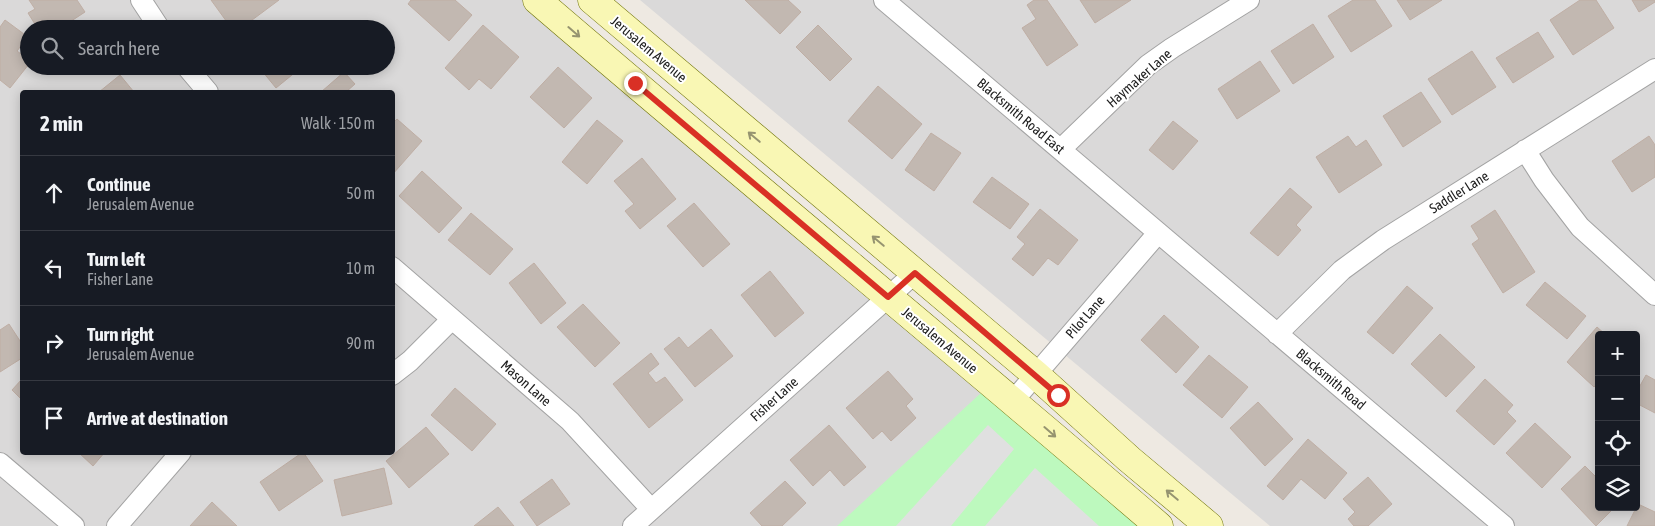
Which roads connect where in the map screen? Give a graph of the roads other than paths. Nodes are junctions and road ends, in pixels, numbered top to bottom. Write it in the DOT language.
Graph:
graph roads {
  1 [pos="141,0"];
  2 [pos="537,0"];
  3 [pos="592,0"];
  4 [pos="884,0"];
  5 [pos="1248,0"];
  6 [pos="154,20"];
  7 [pos="657,55"];
  8 [pos="1655,69"];
  9 [pos="194,75"];
  10 [pos="635,83"];
  11 [pos="206,90"];
  12 [pos="1061,149"];
  13 [pos="1525,150"];
  14 [pos="1158,233"];
  15 [pos="395,270"];
  16 [pos="915,273"];
  17 [pos="1655,295"];
  18 [pos="888,297"];
  19 [pos="452,319"];
  20 [pos="1277,334"];
  21 [pos="395,373"];
  22 [pos="1035,374"];
  23 [pos="1013,400"];
  24 [pos="177,455"];
  25 [pos="0,463"];
  26 [pos="651,509"];
  27 [pos="74,526"];
  28 [pos="117,526"];
  29 [pos="633,526"];
  30 [pos="1159,526"];
  31 [pos="1209,526"];
  32 [pos="1504,526"];
  1 -- 6 [label="street"];
  2 -- 10 [label="main road, Jerusalem Avenue, one-way"];
  3 -- 7 [label="main road, Jerusalem Avenue"];
  4 -- 12 [label="street, Blacksmith Road East"];
  5 -- 12 [label="street, Haymaker Lane"];
  7 -- 10 [label="main road"];
  16 -- 7 [label="main road, Jerusalem Avenue, one-way"];
  8 -- 13 [label="street, Saddler Lane"];
  9 -- 11 [label="street"];
  10 -- 18 [label="main road, Jerusalem Avenue"];
  12 -- 14 [label="street, Blacksmith Road East"];
  13 -- 17 [label="street"];
  13 -- 20 [label="street, Saddler Lane"];
  14 -- 20 [label="street, Blacksmith Road"];
  14 -- 22 [label="street, Pilot Lane"];
  15 -- 19 [label="street, Mason Lane"];
  16 -- 18 [label="street, Fisher Lane"];
  16 -- 22 [label="main road, Jerusalem Avenue"];
  18 -- 23 [label="main road, Jerusalem Avenue"];
  18 -- 26 [label="street, Fisher Lane"];
  19 -- 21 [label="street"];
  19 -- 26 [label="street, Mason Lane"];
  20 -- 32 [label="street, Blacksmith Road"];
  22 -- 23 [label="street, Pilot Lane"];
  31 -- 22 [label="main road, Jerusalem Avenue, one-way"];
  23 -- 30 [label="main road, Jerusalem Avenue, one-way"];
  24 -- 28 [label="street"];
  25 -- 27 [label="street"];
  26 -- 29 [label="street, Fisher Lane"];
}
